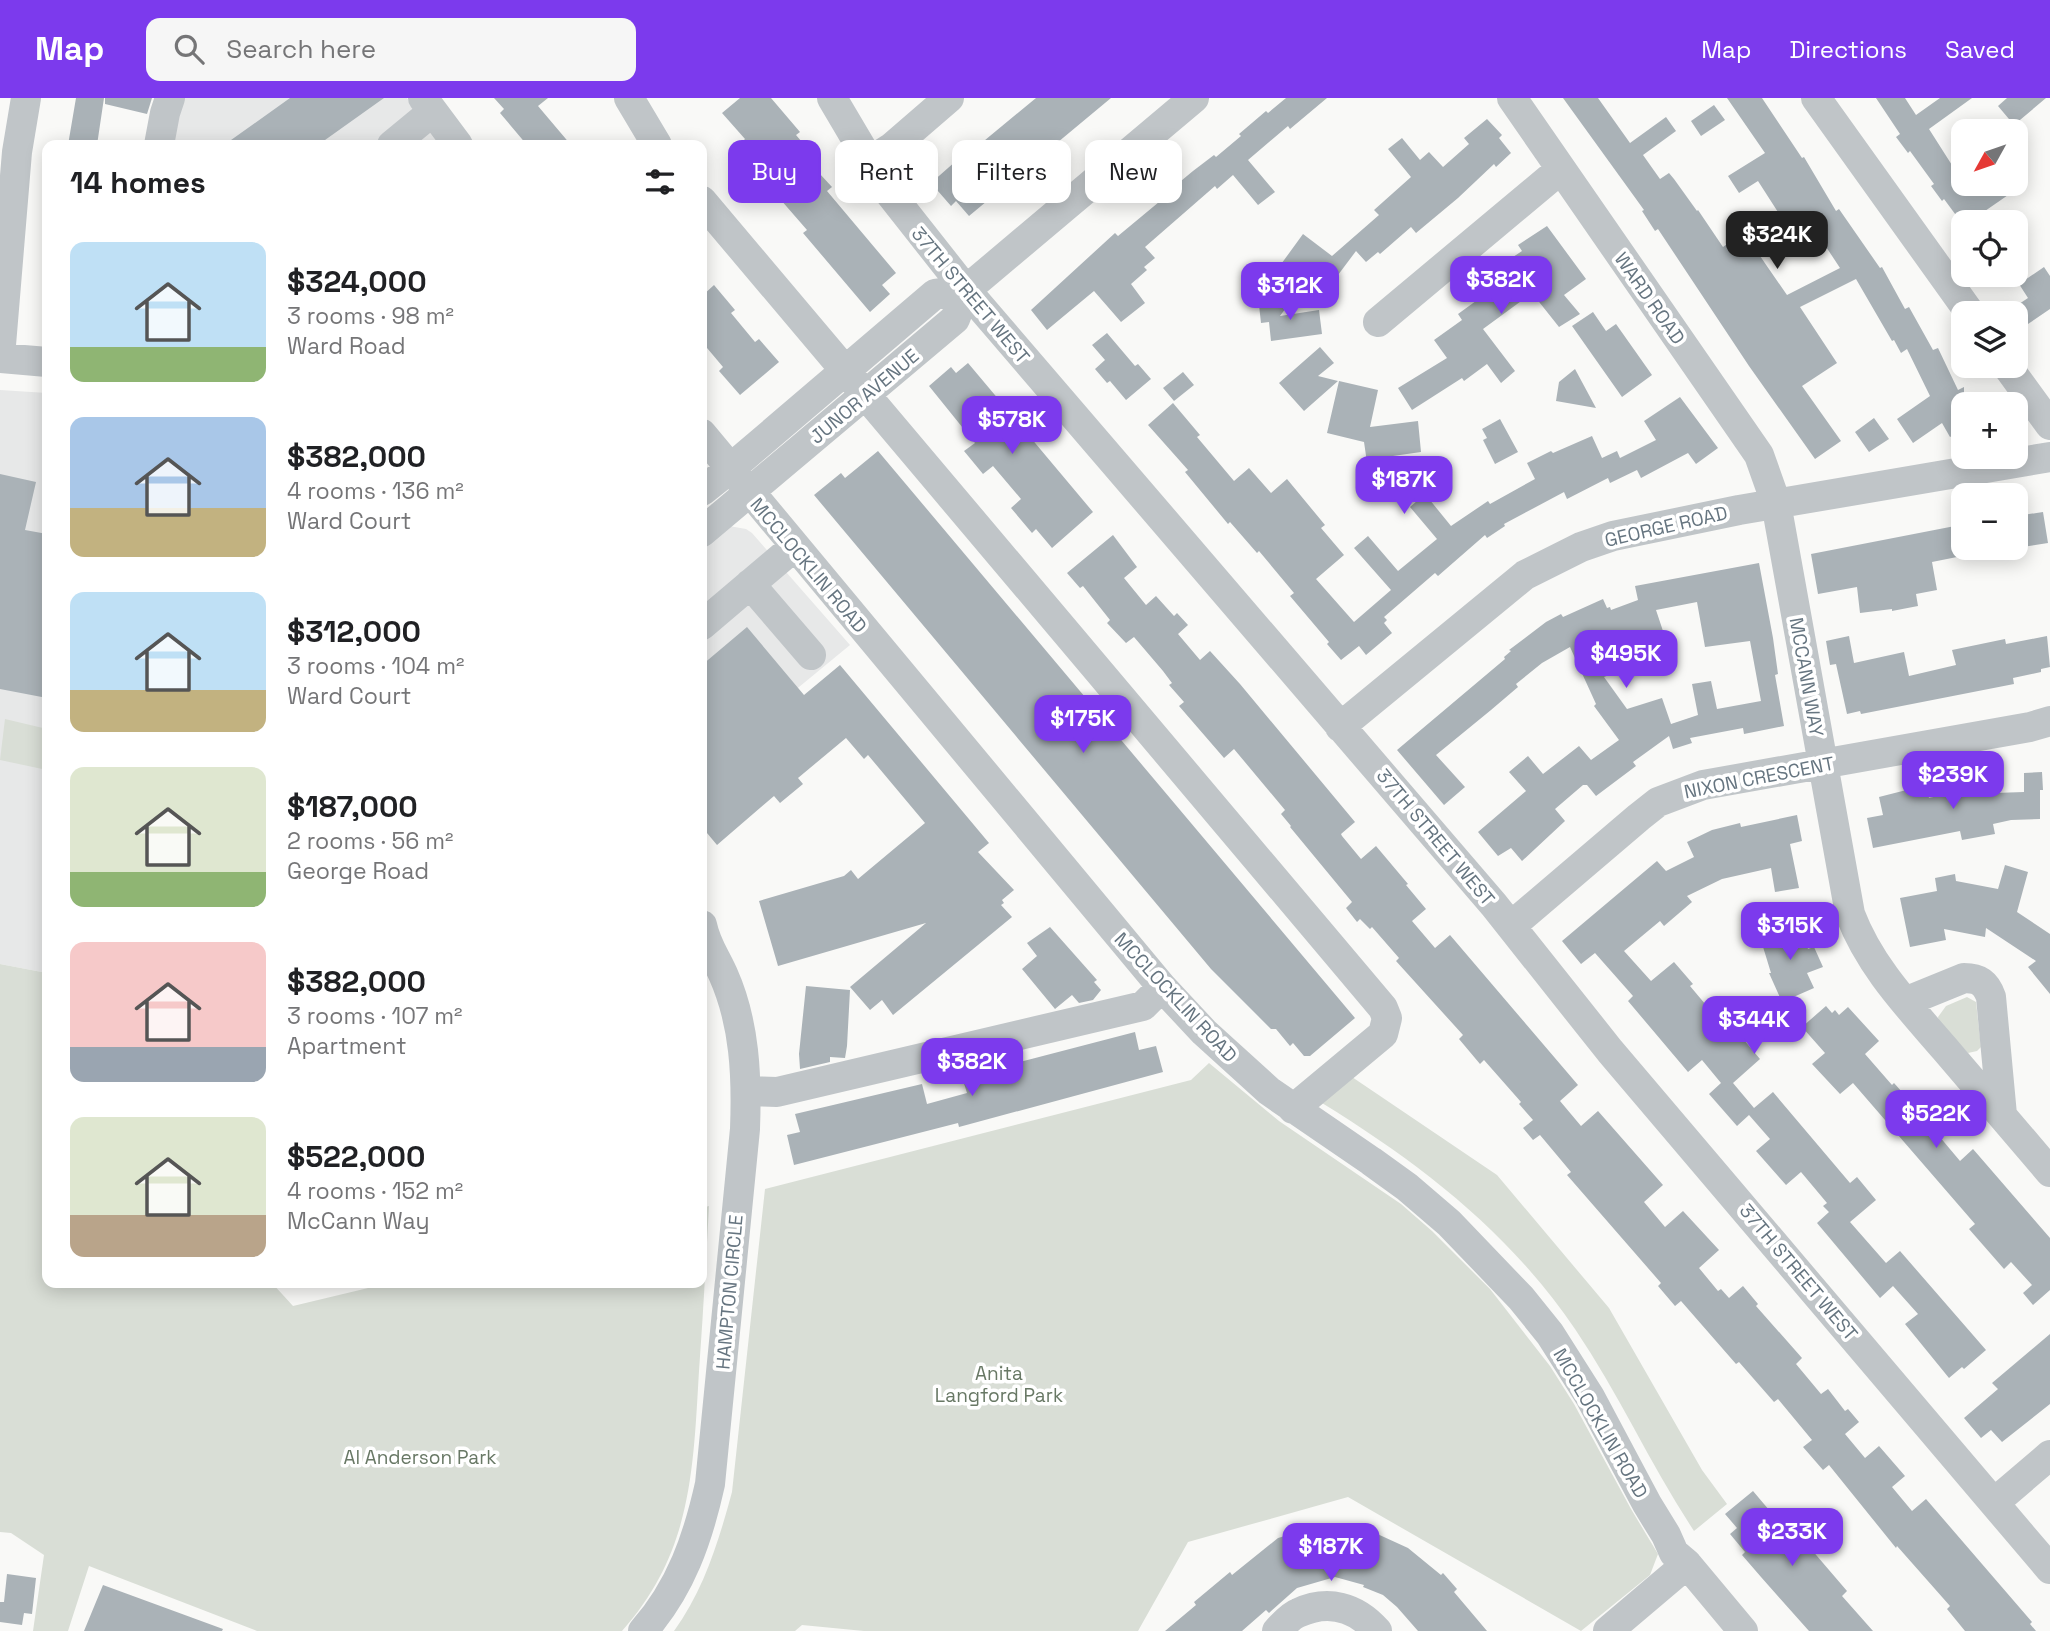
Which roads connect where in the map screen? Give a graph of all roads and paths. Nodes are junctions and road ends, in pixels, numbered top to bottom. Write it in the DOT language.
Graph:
graph roads {
  1 [pos="26,98"];
  2 [pos="170,98"];
  3 [pos="629,98"];
  4 [pos="832,98"];
  5 [pos="949,98"];
  6 [pos="1194,98"];
  7 [pos="1512,98"];
  8 [pos="1816,98"];
  9 [pos="428,105"];
  10 [pos="160,140"];
  11 [pos="396,140"];
  12 [pos="454,140"];
  13 [pos="654,140"];
  14 [pos="856,140"];
  15 [pos="900,140"];
  16 [pos="1561,169"];
  17 [pos="898,203"];
  18 [pos="707,207"];
  19 [pos="966,290"];
  20 [pos="1961,301"];
  21 [pos="1378,322"];
  22 [pos="0,357"];
  23 [pos="42,361"];
  24 [pos="845,371"];
  25 [pos="2016,378"];
  26 [pos="866,394"];
  27 [pos="2050,425"];
  28 [pos="707,440"];
  29 [pos="2050,457"];
  30 [pos="731,468"];
  31 [pos="707,487"];
  32 [pos="749,493"];
  33 [pos="1776,503"];
  34 [pos="707,528"];
  35 [pos="794,547"];
  36 [pos="750,584"];
  37 [pos="707,621"];
  38 [pos="811,656"];
  39 [pos="2050,721"];
  40 [pos="1340,727"];
  41 [pos="1824,765"];
  42 [pos="1511,926"];
  43 [pos="707,944"];
  44 [pos="1162,987"];
  45 [pos="1905,1002"];
  46 [pos="746,1091"];
  47 [pos="1293,1109"];
  48 [pos="2002,1115"];
  49 [pos="2050,1172"];
  50 [pos="2050,1455"];
  51 [pos="1994,1502"];
  52 [pos="1687,1564"];
  53 [pos="2050,1569"];
  54 [pos="643,1631"];
  55 [pos="1277,1631"];
  56 [pos="1377,1631"];
  57 [pos="1608,1631"];
  58 [pos="1743,1631"];
  1 -- 22 [label="street"];
  2 -- 10 [label="street"];
  3 -- 13 [label="street"];
  4 -- 14 [label="street, 37TH STREET WEST"];
  5 -- 15 [label="street"];
  6 -- 19 [label="street, JUNOR AVENUE"];
  7 -- 16 [label="street, WARD ROAD"];
  8 -- 20 [label="street"];
  9 -- 11 [label="street"];
  9 -- 12 [label="street"];
  16 -- 21 [label="street"];
  16 -- 33 [label="street, WARD ROAD"];
  17 -- 19 [label="street, 37TH STREET WEST"];
  18 -- 24 [label="street"];
  19 -- 24 [label="street, JUNOR AVENUE"];
  19 -- 26 [label="street, JUNOR AVENUE"];
  19 -- 40 [label="street, 37TH STREET WEST"];
  22 -- 23 [label="street"];
  24 -- 26 [label="street"];
  24 -- 30 [label="street, JUNOR AVENUE"];
  25 -- 27 [label="street"];
  26 -- 32 [label="street, JUNOR AVENUE"];
  26 -- 47 [label="street"];
  28 -- 30 [label="street, MCCLOCKLIN ROAD"];
  29 -- 33 [label="street, GEORGE ROAD"];
  30 -- 31 [label="street, JUNOR AVENUE"];
  30 -- 32 [label="street, MCCLOCKLIN ROAD"];
  32 -- 34 [label="street, JUNOR AVENUE"];
  32 -- 35 [label="street, MCCLOCKLIN ROAD"];
  33 -- 40 [label="street, GEORGE ROAD"];
  33 -- 41 [label="street, MCCANN WAY"];
  35 -- 36 [label="street"];
  35 -- 44 [label="street, MCCLOCKLIN ROAD"];
  36 -- 37 [label="street"];
  36 -- 38 [label="street"];
  39 -- 41 [label="street, NIXON CRESCENT"];
  40 -- 42 [label="street, 37TH STREET WEST"];
  41 -- 42 [label="street, NIXON CRESCENT"];
  41 -- 45 [label="street, MCCANN WAY"];
  42 -- 51 [label="street, 37TH STREET WEST"];
  43 -- 46 [label="street, HAMPTON CIRCLE"];
  44 -- 46 [label="street"];
  44 -- 47 [label="street, MCCLOCKLIN ROAD"];
  45 -- 48 [label="street, MCCANN WAY"];
  45 -- 48 [label="street"];
  46 -- 54 [label="street, HAMPTON CIRCLE"];
  47 -- 52 [label="street, MCCLOCKLIN ROAD"];
  48 -- 49 [label="street, MCCANN WAY"];
  50 -- 51 [label="street"];
  51 -- 53 [label="street, 37TH STREET WEST"];
  52 -- 57 [label="street"];
  52 -- 58 [label="street, MCCLOCKLIN ROAD"];
  55 -- 56 [label="street"];
}
